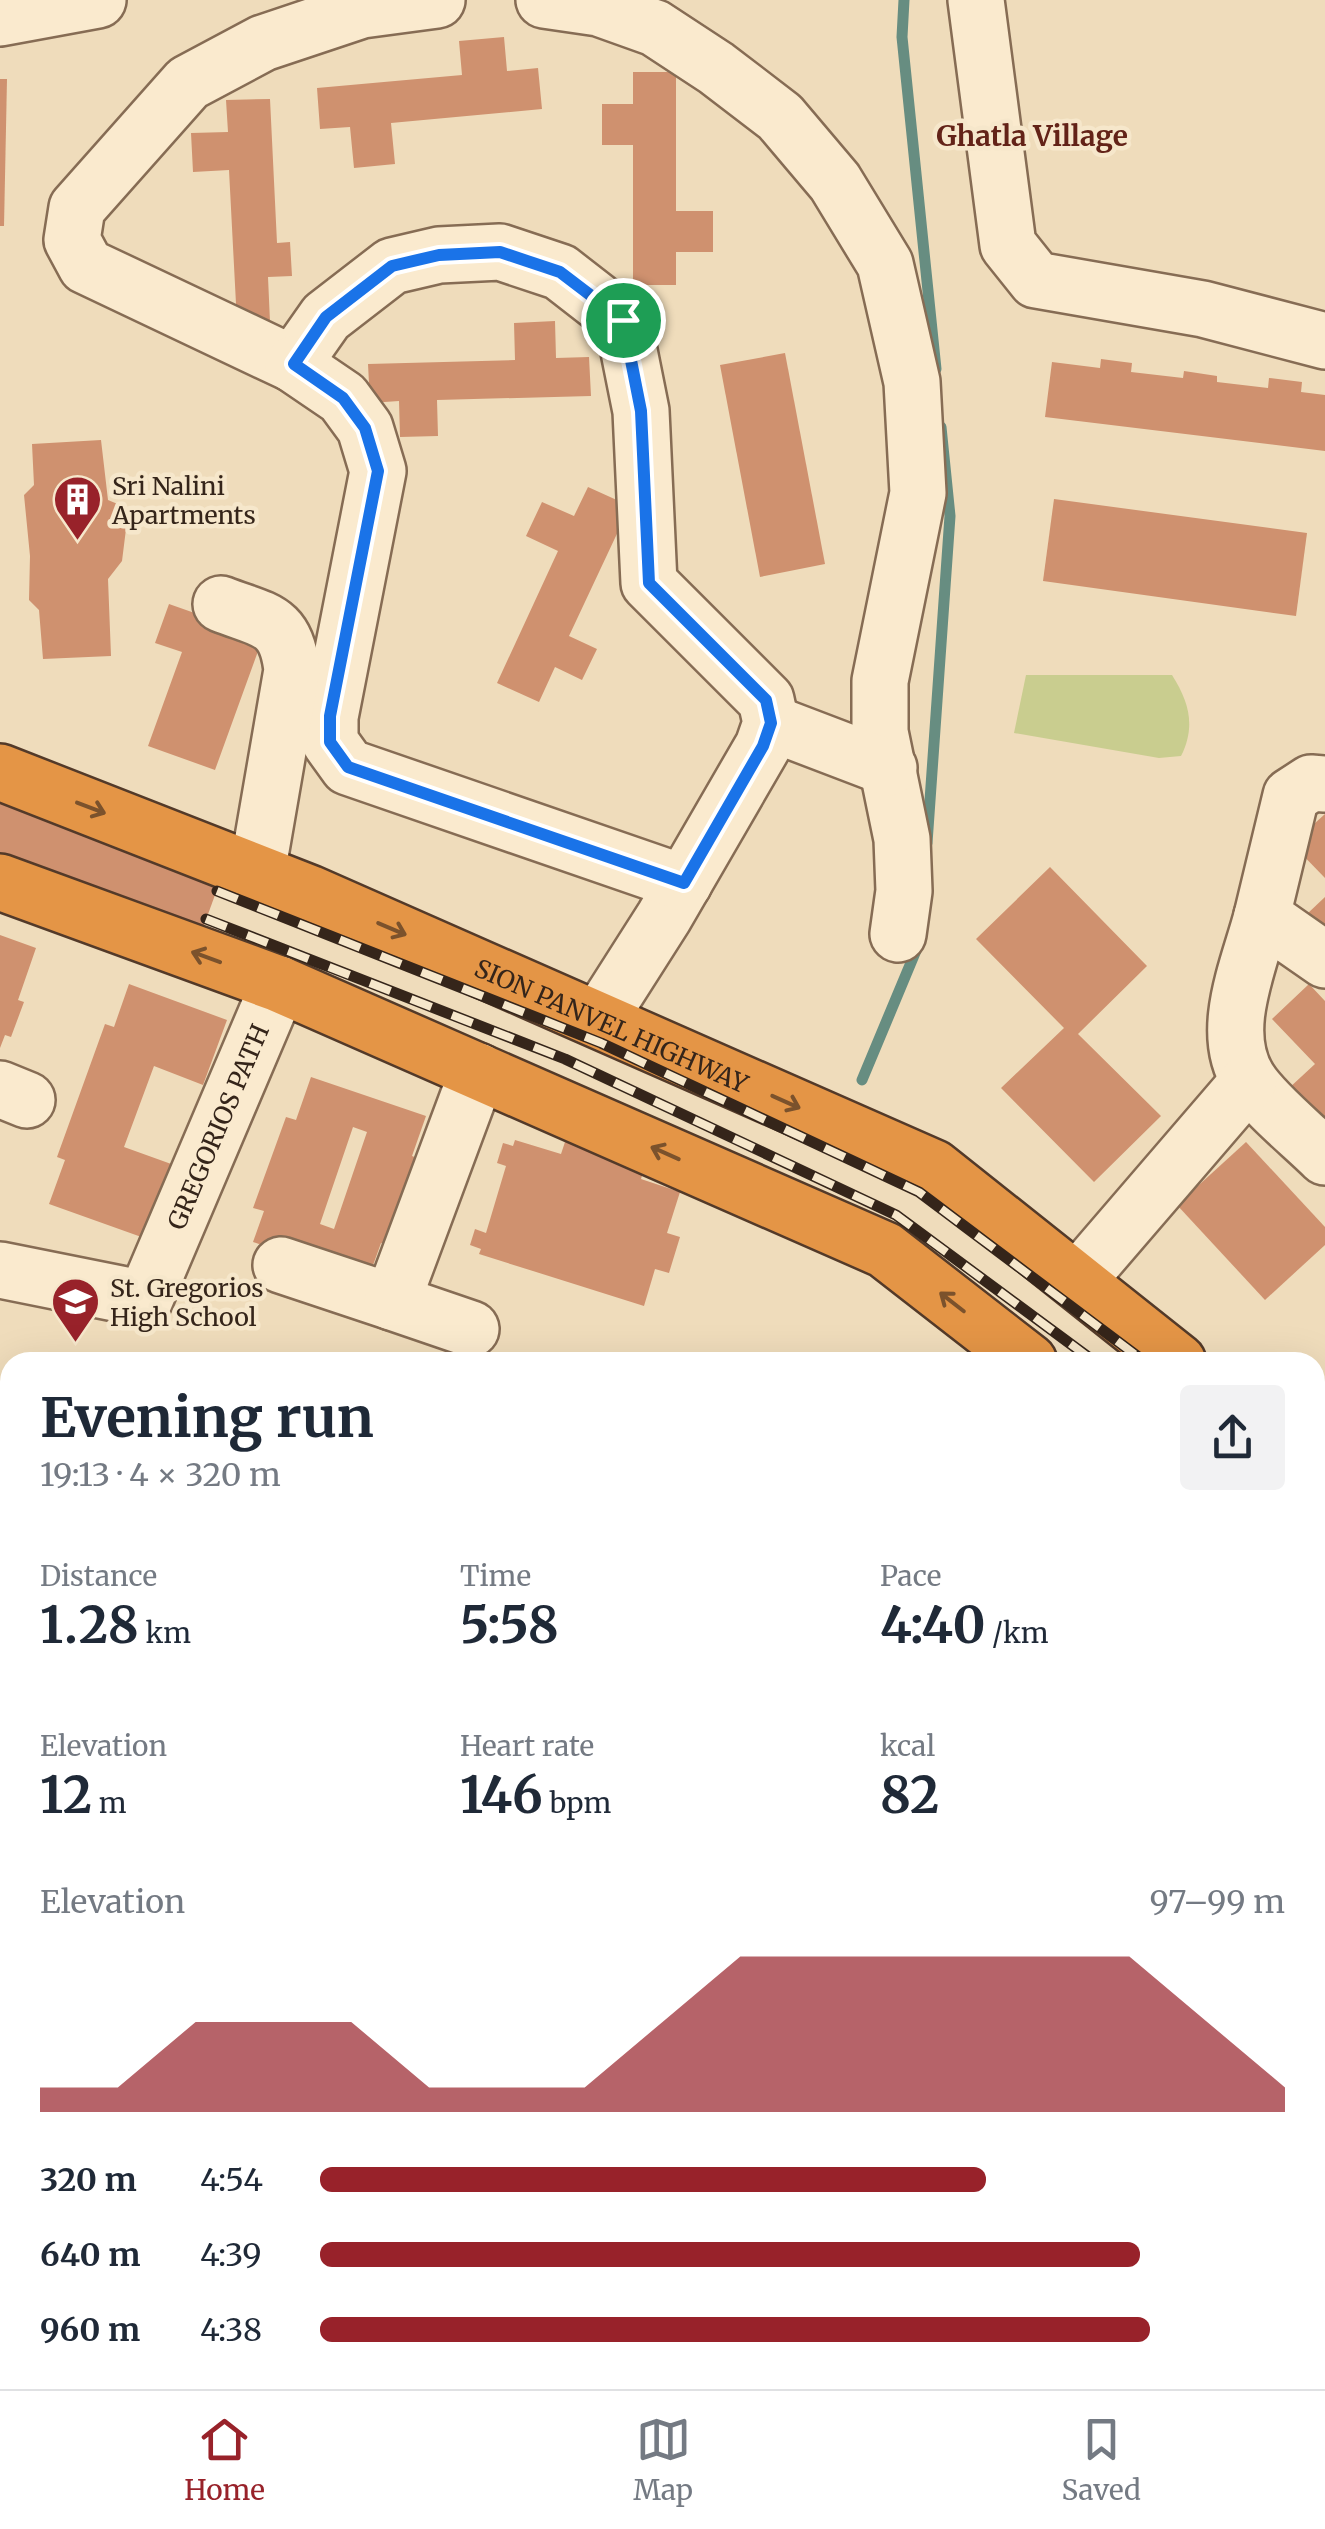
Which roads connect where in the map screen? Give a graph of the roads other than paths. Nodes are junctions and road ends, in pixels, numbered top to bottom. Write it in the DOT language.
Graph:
graph roads {
  1 [pos="98,0"];
  2 [pos="437,0"];
  3 [pos="544,0"];
  4 [pos="976,0"];
  5 [pos="654,14"];
  6 [pos="0,18"];
  7 [pos="1325,341"];
  8 [pos="294,364"];
  9 [pos="221,604"];
  10 [pos="771,723"];
  11 [pos="889,768"];
  12 [pos="0,772"];
  13 [pos="1320,776"];
  14 [pos="257,873"];
  15 [pos="0,882"];
  16 [pos="684,883"];
  17 [pos="1262,916"];
  18 [pos="898,934"];
  19 [pos="1325,960"];
  20 [pos="279,984"];
  21 [pos="599,1019"];
  22 [pos="478,1071"];
  23 [pos="1249,1081"];
  24 [pos="1325,1157"];
  25 [pos="280,1265"];
  26 [pos="0,1270"];
  27 [pos="1077,1281"];
  28 [pos="392,1302"];
  29 [pos="471,1330"];
  30 [pos="1016,1352"];
  31 [pos="1166,1352"];
  1 -- 6 [label="street"];
  2 -- 8 [label="street"];
  3 -- 5 [label="street"];
  4 -- 7 [label="street"];
  5 -- 11 [label="street"];
  8 -- 10 [label="street"];
  8 -- 16 [label="street"];
  9 -- 14 [label="street"];
  10 -- 11 [label="street"];
  10 -- 16 [label="street"];
  11 -- 18 [label="street"];
  12 -- 14 [label="highway, SION PANVEL HIGHWAY, one-way"];
  13 -- 17 [label="street"];
  14 -- 21 [label="highway, SION PANVEL HIGHWAY, one-way"];
  20 -- 15 [label="highway, one-way"];
  16 -- 21 [label="street"];
  17 -- 19 [label="street"];
  17 -- 23 [label="street"];
  20 -- 22 [label="highway"];
  20 -- 26 [label="street, GREGORIOS PATH"];
  21 -- 27 [label="highway, SION PANVEL HIGHWAY, one-way"];
  22 -- 28 [label="street"];
  30 -- 22 [label="highway, one-way"];
  23 -- 24 [label="street"];
  23 -- 27 [label="street"];
  25 -- 28 [label="street"];
  27 -- 31 [label="highway, SION PANVEL HIGHWAY"];
  28 -- 29 [label="street"];
}
